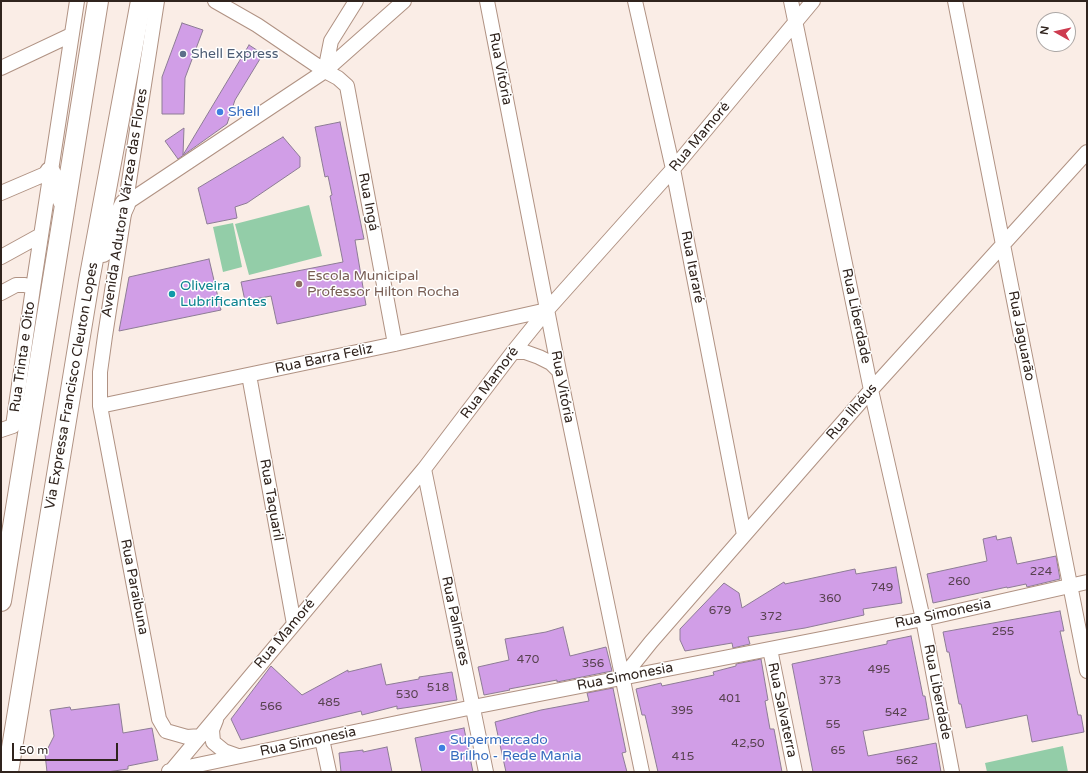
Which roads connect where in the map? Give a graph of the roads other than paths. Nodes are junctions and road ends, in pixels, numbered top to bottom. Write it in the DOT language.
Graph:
graph roads {
  1 [pos="76,1"];
  2 [pos="98,1"];
  3 [pos="141,1"];
  4 [pos="157,1"];
  5 [pos="169,1"];
  6 [pos="215,1"];
  7 [pos="356,1"];
  8 [pos="404,1"];
  9 [pos="487,1"];
  10 [pos="635,1"];
  11 [pos="792,1"];
  12 [pos="813,1"];
  13 [pos="955,1"];
  14 [pos="796,21"];
  15 [pos="154,22"];
  16 [pos="71,34"];
  17 [pos="1,68"];
  18 [pos="325,71"];
  19 [pos="1087,152"];
  20 [pos="673,169"];
  21 [pos="50,172"];
  22 [pos="1,193"];
  23 [pos="124,204"];
  24 [pos="65,205"];
  25 [pos="41,236"];
  26 [pos="1003,244"];
  27 [pos="1,257"];
  28 [pos="89,281"];
  29 [pos="33,288"];
  30 [pos="1,293"];
  31 [pos="547,310"];
  32 [pos="395,344"];
  33 [pos="513,352"];
  34 [pos="559,371"];
  35 [pos="249,375"];
  36 [pos="871,390"];
  37 [pos="100,406"];
  38 [pos="7,428"];
  39 [pos="424,470"];
  40 [pos="744,535"];
  41 [pos="1087,582"];
  42 [pos="1070,586"];
  43 [pos="1,601"];
  44 [pos="923,619"];
  45 [pos="294,624"];
  46 [pos="614,640"];
  47 [pos="651,642"];
  48 [pos="770,649"];
  49 [pos="638,657"];
  50 [pos="659,666"];
  51 [pos="1087,671"];
  52 [pos="623,677"];
  53 [pos="473,707"];
  54 [pos="219,714"];
  55 [pos="201,736"];
  56 [pos="322,739"];
  57 [pos="238,756"];
  58 [pos="169,771"];
  59 [pos="8,772"];
  60 [pos="329,772"];
  61 [pos="486,772"];
  62 [pos="642,772"];
  63 [pos="795,772"];
  64 [pos="952,772"];
  1 -- 16 [label="street"];
  2 -- 24 [label="highway"];
  3 -- 28 [label="highway, Via Expressa Francisco Cleuton Lopes"];
  4 -- 15 [label="street, Avenida Adutora Várzea das Flores"];
  5 -- 15 [label="street"];
  6 -- 18 [label="street, Rua Ingá"];
  7 -- 18 [label="street"];
  8 -- 18 [label="street"];
  9 -- 31 [label="street, Rua Vitória"];
  10 -- 20 [label="street, Rua Itararé"];
  11 -- 14 [label="street, Rua Liberdade"];
  12 -- 14 [label="street, Rua Mamoré"];
  13 -- 26 [label="street, Rua Jaguarão"];
  14 -- 20 [label="street, Rua Mamoré"];
  14 -- 36 [label="street, Rua Liberdade"];
  15 -- 23 [label="street, Avenida Adutora Várzea das Flores"];
  16 -- 17 [label="street"];
  16 -- 21 [label="street"];
  18 -- 23 [label="street"];
  18 -- 32 [label="street, Rua Ingá"];
  19 -- 26 [label="street, Rua Ilhéus"];
  20 -- 31 [label="street, Rua Mamoré"];
  20 -- 40 [label="street, Rua Itararé"];
  21 -- 22 [label="street"];
  21 -- 24 [label="highway"];
  21 -- 25 [label="street"];
  23 -- 28 [label="highway"];
  23 -- 37 [label="street, Avenida Adutora Várzea das Flores"];
  24 -- 43 [label="highway"];
  25 -- 27 [label="street"];
  25 -- 29 [label="street"];
  26 -- 36 [label="street, Rua Ilhéus"];
  26 -- 42 [label="street, Rua Jaguarão"];
  28 -- 59 [label="highway, Via Expressa Francisco Cleuton Lopes"];
  29 -- 30 [label="street"];
  29 -- 38 [label="street, Rua Trinta e Oito"];
  31 -- 32 [label="street, Rua Barra Feliz"];
  31 -- 33 [label="street, Rua Mamoré"];
  31 -- 34 [label="street, Rua Vitória"];
  32 -- 35 [label="street, Rua Barra Feliz"];
  33 -- 34 [label="street"];
  33 -- 39 [label="street, Rua Mamoré"];
  34 -- 46 [label="street, Rua Vitória"];
  35 -- 37 [label="street, Rua Barra Feliz"];
  35 -- 45 [label="street, Rua Taquaril"];
  36 -- 40 [label="street, Rua Ilhéus"];
  36 -- 44 [label="street, Rua Liberdade"];
  37 -- 55 [label="street, Rua Paraibuna"];
  39 -- 45 [label="street, Rua Mamoré"];
  39 -- 53 [label="street, Rua Palmares"];
  40 -- 47 [label="street, Rua Ilhéus"];
  41 -- 42 [label="street, Rua Simonesia"];
  42 -- 44 [label="street, Rua Simonesia"];
  42 -- 51 [label="street, Rua Jaguarão"];
  44 -- 48 [label="street, Rua Simonesia"];
  44 -- 64 [label="street, Rua Liberdade"];
  45 -- 54 [label="street, Rua Mamoré"];
  46 -- 49 [label="street"];
  46 -- 52 [label="street, Rua Vitória"];
  47 -- 49 [label="street, Rua Ilhéus"];
  47 -- 50 [label="street"];
  48 -- 50 [label="street, Rua Simonesia"];
  48 -- 63 [label="street, Rua Salvaterra"];
  49 -- 50 [label="street"];
  49 -- 52 [label="street, Rua Ilhéus"];
  50 -- 52 [label="street, Rua Simonesia"];
  52 -- 53 [label="street, Rua Simonesia"];
  52 -- 62 [label="street, Rua Vitória"];
  53 -- 56 [label="street, Rua Simonesia"];
  53 -- 61 [label="street, Rua Palmares"];
  54 -- 55 [label="street, Rua Mamoré"];
  54 -- 57 [label="street"];
  55 -- 58 [label="street, Rua Mamoré"];
  56 -- 57 [label="street, Rua Simonesia"];
  56 -- 60 [label="street"];
  57 -- 58 [label="street, Rua Simonesia"];
}
